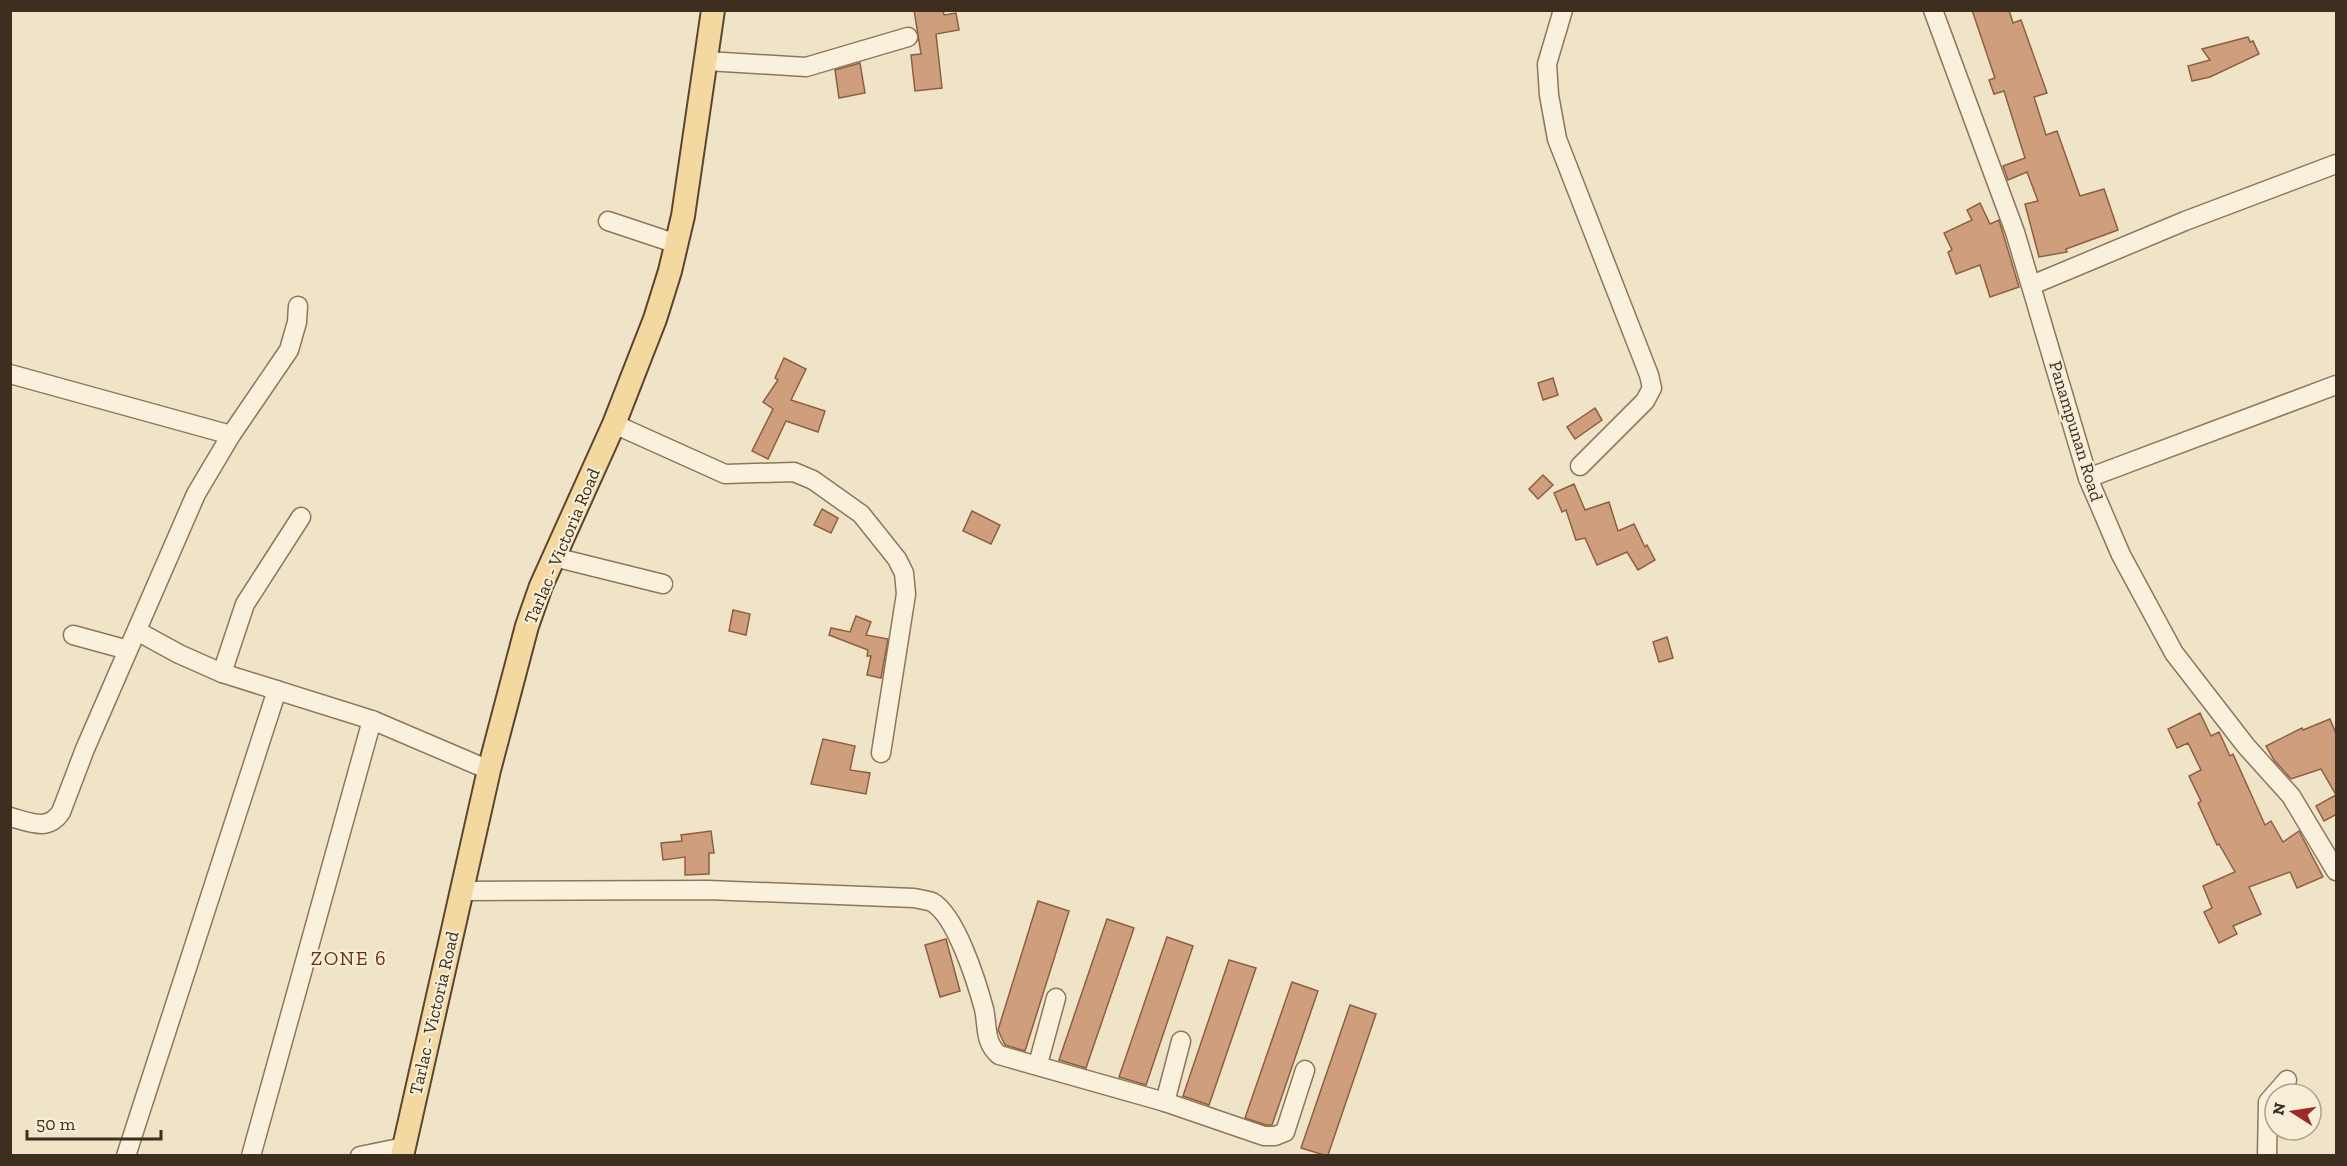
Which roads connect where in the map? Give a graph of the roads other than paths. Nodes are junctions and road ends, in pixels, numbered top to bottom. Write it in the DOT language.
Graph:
graph roads {
  1 [pos="713,10"];
  2 [pos="1563,10"];
  3 [pos="1934,10"];
  4 [pos="908,37"];
  5 [pos="707,60"];
  6 [pos="2337,164"];
  7 [pos="608,221"];
  8 [pos="677,244"];
  9 [pos="2032,285"];
  10 [pos="298,306"];
  11 [pos="10,374"];
  12 [pos="2337,385"];
  13 [pos="614,424"];
  14 [pos="231,435"];
  15 [pos="1580,466"];
  16 [pos="2088,478"];
  17 [pos="301,517"];
  18 [pos="554,557"];
  19 [pos="663,584"];
  20 [pos="137,631"];
  21 [pos="73,635"];
  22 [pos="128,650"];
  23 [pos="222,673"];
  24 [pos="277,690"];
  25 [pos="372,720"];
  26 [pos="881,753"];
  27 [pos="489,770"];
  28 [pos="10,817"];
  29 [pos="2337,871"];
  30 [pos="462,891"];
  31 [pos="1056,998"];
  32 [pos="1181,1041"];
  33 [pos="1038,1064"];
  34 [pos="1305,1070"];
  35 [pos="2287,1080"];
  36 [pos="1165,1102"];
  37 [pos="403,1151"];
  38 [pos="126,1155"];
  39 [pos="251,1155"];
  40 [pos="360,1155"];
  41 [pos="2267,1155"];
  1 -- 5 [label="main road, Tarlac - Victoria Road"];
  2 -- 15 [label="street"];
  3 -- 9 [label="street, Panampunan Road"];
  4 -- 5 [label="street"];
  5 -- 8 [label="main road, Tarlac - Victoria Road"];
  6 -- 9 [label="street"];
  7 -- 8 [label="street"];
  8 -- 13 [label="main road, Tarlac - Victoria Road"];
  9 -- 16 [label="street, Panampunan Road"];
  10 -- 14 [label="street"];
  11 -- 14 [label="street"];
  12 -- 16 [label="street"];
  13 -- 18 [label="main road, Tarlac - Victoria Road"];
  13 -- 26 [label="street"];
  14 -- 20 [label="street"];
  16 -- 29 [label="street, Panampunan Road"];
  17 -- 23 [label="street"];
  18 -- 19 [label="street"];
  18 -- 27 [label="main road, Tarlac - Victoria Road"];
  20 -- 22 [label="street"];
  20 -- 23 [label="street"];
  21 -- 22 [label="street"];
  22 -- 28 [label="street"];
  23 -- 24 [label="street"];
  24 -- 25 [label="street"];
  24 -- 38 [label="street"];
  25 -- 27 [label="street"];
  25 -- 39 [label="street"];
  27 -- 30 [label="main road, Tarlac - Victoria Road"];
  30 -- 33 [label="street"];
  30 -- 37 [label="main road, Tarlac - Victoria Road"];
  31 -- 33 [label="street"];
  32 -- 36 [label="street"];
  33 -- 36 [label="street"];
  34 -- 36 [label="street"];
  35 -- 41 [label="street"];
  37 -- 40 [label="street"];
}
